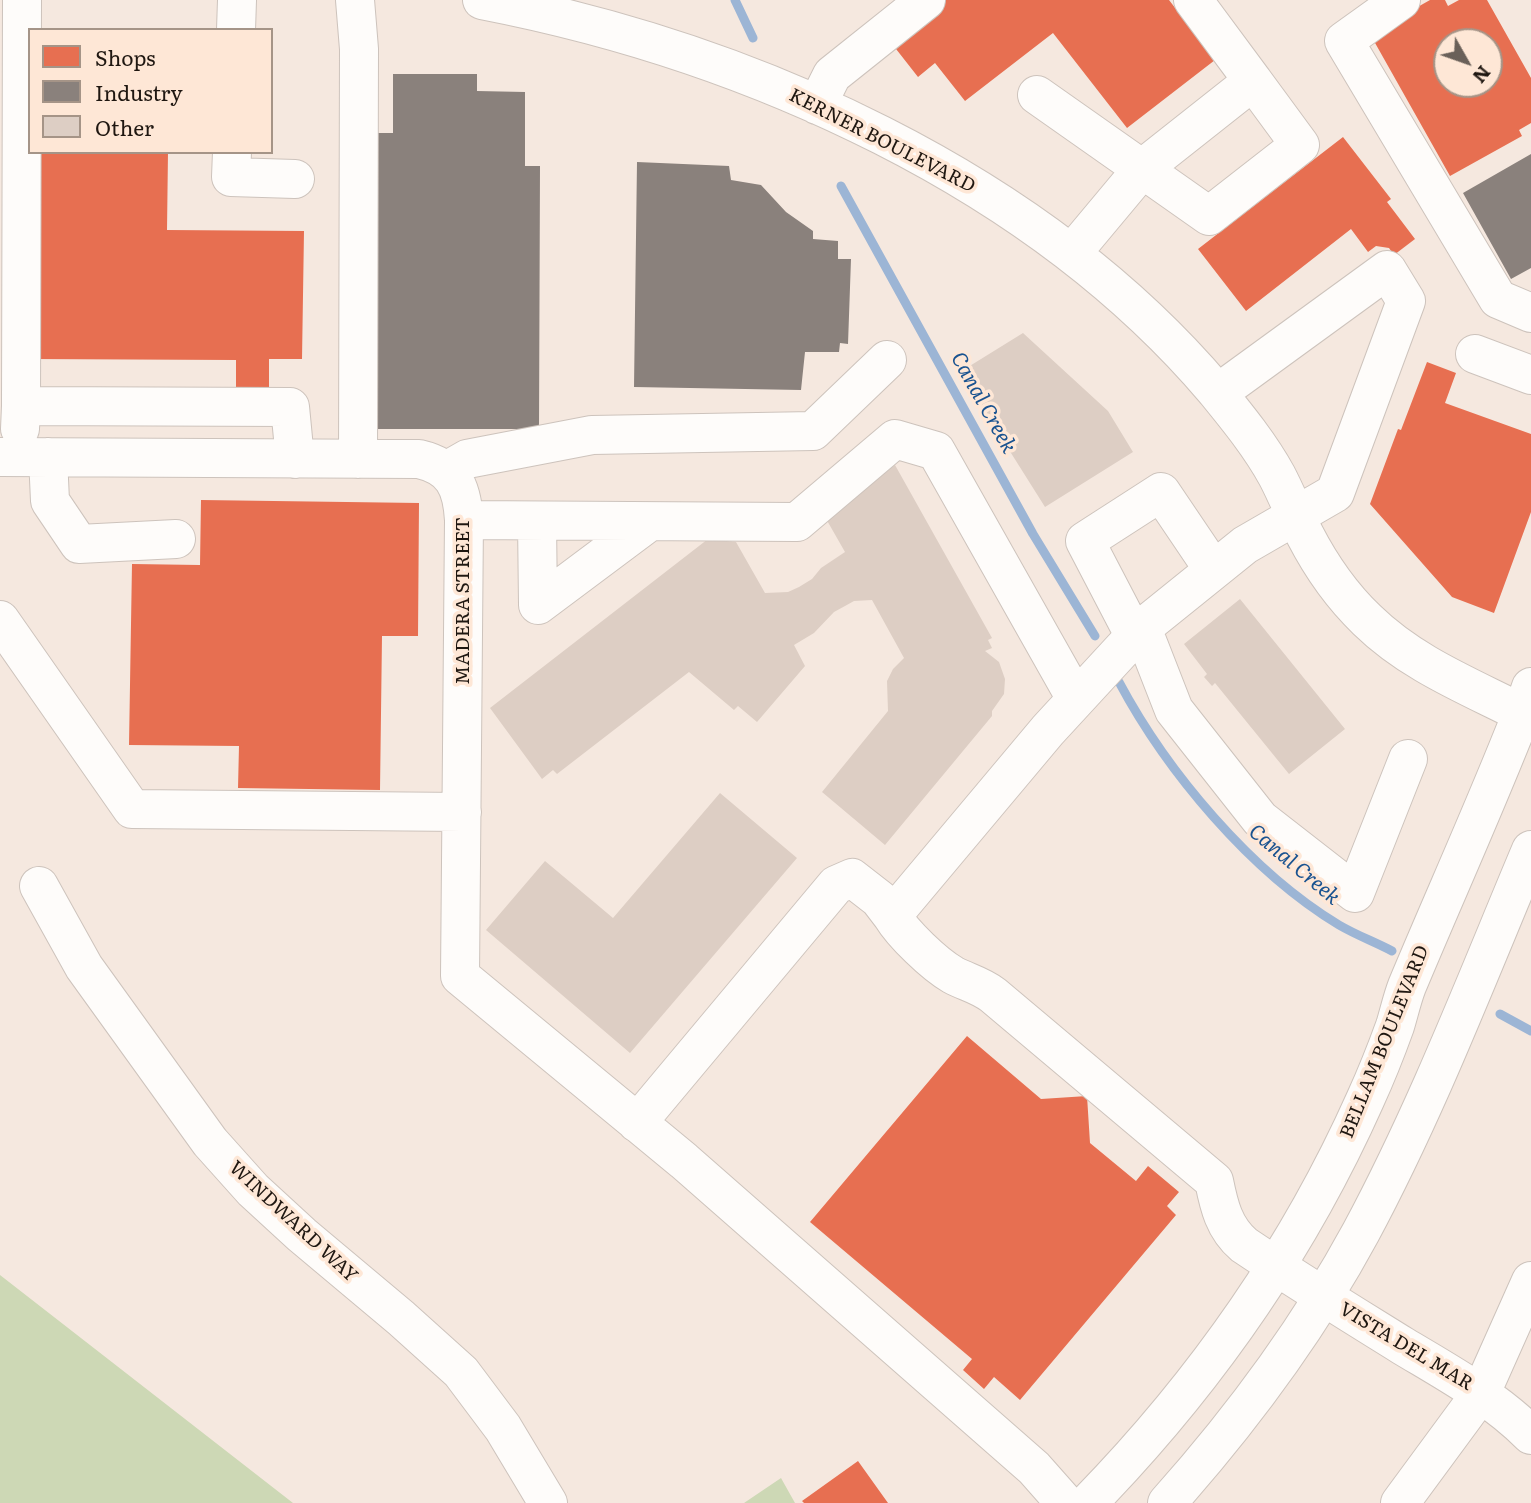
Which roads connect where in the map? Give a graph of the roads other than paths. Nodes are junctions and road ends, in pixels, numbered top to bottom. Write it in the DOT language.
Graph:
graph roads {
  1 [pos="22,0"];
  2 [pos="237,0"];
  3 [pos="355,0"];
  4 [pos="482,0"];
  5 [pos="926,0"];
  6 [pos="1193,0"];
  7 [pos="1401,0"];
  8 [pos="236,28"];
  9 [pos="1253,81"];
  10 [pos="1037,95"];
  11 [pos="817,105"];
  12 [pos="232,154"];
  13 [pos="1143,168"];
  14 [pos="295,179"];
  15 [pos="1072,253"];
  16 [pos="1531,313"];
  17 [pos="1475,354"];
  18 [pos="887,360"];
  19 [pos="1531,375"];
  20 [pos="1218,394"];
  21 [pos="21,406"];
  22 [pos="191,407"];
  23 [pos="23,457"];
  24 [pos="190,458"];
  25 [pos="295,458"];
  26 [pos="358,459"];
  27 [pos="446,471"];
  28 [pos="1296,517"];
  29 [pos="464,520"];
  30 [pos="537,521"];
  31 [pos="649,522"];
  32 [pos="176,539"];
  33 [pos="1213,569"];
  34 [pos="0,620"];
  35 [pos="1138,631"];
  36 [pos="1076,698"];
  37 [pos="1528,706"];
  38 [pos="1409,759"];
  39 [pos="462,812"];
  40 [pos="1531,850"];
  41 [pos="39,886"];
  42 [pos="892,916"];
  43 [pos="637,1123"];
  44 [pos="1276,1267"];
  45 [pos="1531,1281"];
  46 [pos="1323,1296"];
  47 [pos="1481,1393"];
  48 [pos="1531,1435"];
  49 [pos="548,1503"];
  50 [pos="1065,1503"];
  51 [pos="1088,1503"];
  52 [pos="1167,1503"];
  53 [pos="1399,1503"];
  1 -- 21 [label="street"];
  2 -- 8 [label="street"];
  3 -- 26 [label="street"];
  4 -- 11 [label="street, KERNER BOULEVARD"];
  5 -- 11 [label="street"];
  6 -- 9 [label="street"];
  7 -- 16 [label="street"];
  9 -- 13 [label="street"];
  9 -- 13 [label="street"];
  10 -- 13 [label="street"];
  11 -- 15 [label="street, KERNER BOULEVARD"];
  12 -- 14 [label="street"];
  13 -- 15 [label="street"];
  15 -- 20 [label="street, KERNER BOULEVARD"];
  17 -- 19 [label="street"];
  18 -- 27 [label="street"];
  20 -- 28 [label="street, KERNER BOULEVARD"];
  20 -- 28 [label="street"];
  21 -- 22 [label="street"];
  21 -- 23 [label="street"];
  22 -- 24 [label="street"];
  22 -- 25 [label="street"];
  23 -- 24 [label="street"];
  23 -- 32 [label="street"];
  24 -- 25 [label="street"];
  25 -- 26 [label="street"];
  26 -- 27 [label="street"];
  27 -- 29 [label="street, MADERA STREET"];
  28 -- 33 [label="street"];
  28 -- 37 [label="street, KERNER BOULEVARD"];
  29 -- 30 [label="street"];
  29 -- 39 [label="street, MADERA STREET"];
  30 -- 31 [label="street"];
  30 -- 31 [label="street"];
  31 -- 36 [label="street"];
  33 -- 35 [label="street"];
  33 -- 35 [label="street"];
  34 -- 39 [label="street"];
  35 -- 36 [label="street"];
  35 -- 38 [label="street"];
  36 -- 42 [label="street"];
  37 -- 44 [label="street, BELLAM BOULEVARD"];
  39 -- 43 [label="street, MADERA STREET"];
  40 -- 46 [label="street"];
  41 -- 49 [label="street, WINDWARD WAY"];
  42 -- 43 [label="street, VISTA DEL MAR"];
  42 -- 44 [label="street, VISTA DEL MAR"];
  43 -- 50 [label="street"];
  44 -- 46 [label="street, VISTA DEL MAR"];
  44 -- 51 [label="street, BELLAM BOULEVARD"];
  45 -- 47 [label="street"];
  46 -- 47 [label="street, VISTA DEL MAR"];
  46 -- 52 [label="street"];
  47 -- 48 [label="street, VISTA DEL MAR"];
  47 -- 53 [label="street"];
}
